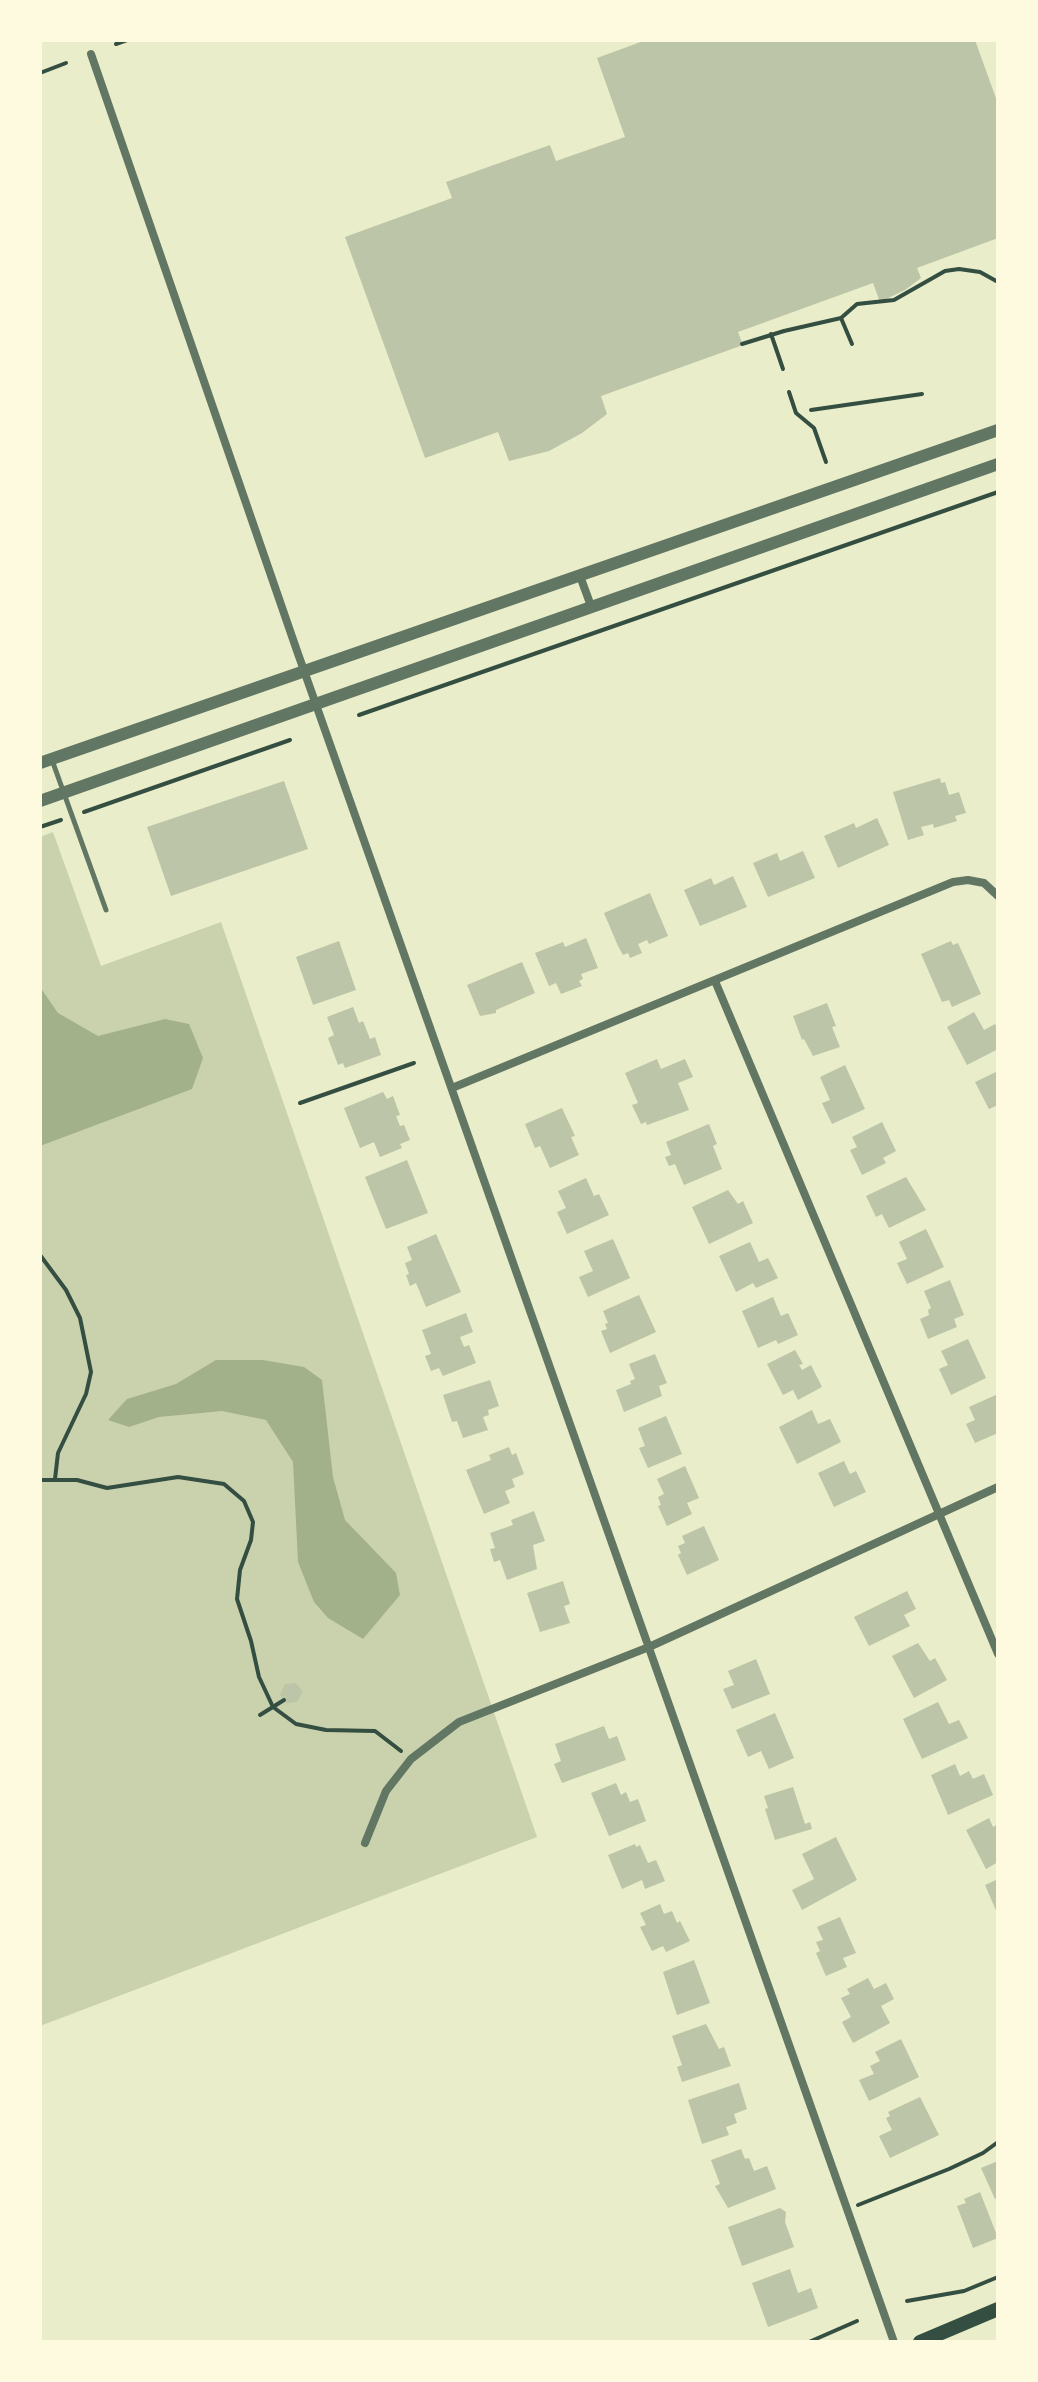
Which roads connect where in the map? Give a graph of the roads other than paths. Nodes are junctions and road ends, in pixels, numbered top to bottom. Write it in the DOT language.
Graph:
graph roads {
  1 [pos="91,54"];
  2 [pos="998,430"];
  3 [pos="998,464"];
  4 [pos="580,576"];
  5 [pos="591,606"];
  6 [pos="304,671"];
  7 [pos="316,704"];
  8 [pos="46,761"];
  9 [pos="64,792"];
  10 [pos="40,801"];
  11 [pos="998,896"];
  12 [pos="106,910"];
  13 [pos="715,981"];
  14 [pos="452,1088"];
  15 [pos="998,1487"];
  16 [pos="940,1514"];
  17 [pos="649,1647"];
  18 [pos="998,1654"];
  19 [pos="365,1843"];
  20 [pos="998,2309"];
  21 [pos="894,2342"];
  22 [pos="920,2342"];
  1 -- 6 [label="street"];
  2 -- 4 [label="street"];
  3 -- 5 [label="street"];
  4 -- 5 [label="street"];
  4 -- 6 [label="street"];
  5 -- 7 [label="street"];
  6 -- 7 [label="street"];
  6 -- 8 [label="street"];
  7 -- 9 [label="street"];
  7 -- 14 [label="street"];
  8 -- 9 [label="lane"];
  9 -- 10 [label="street"];
  9 -- 12 [label="lane"];
  11 -- 13 [label="street"];
  13 -- 14 [label="street"];
  13 -- 16 [label="street"];
  14 -- 17 [label="street"];
  15 -- 16 [label="street"];
  16 -- 17 [label="street"];
  16 -- 18 [label="street"];
  17 -- 19 [label="street"];
  17 -- 21 [label="street"];
  20 -- 22 [label="main road"];
}
